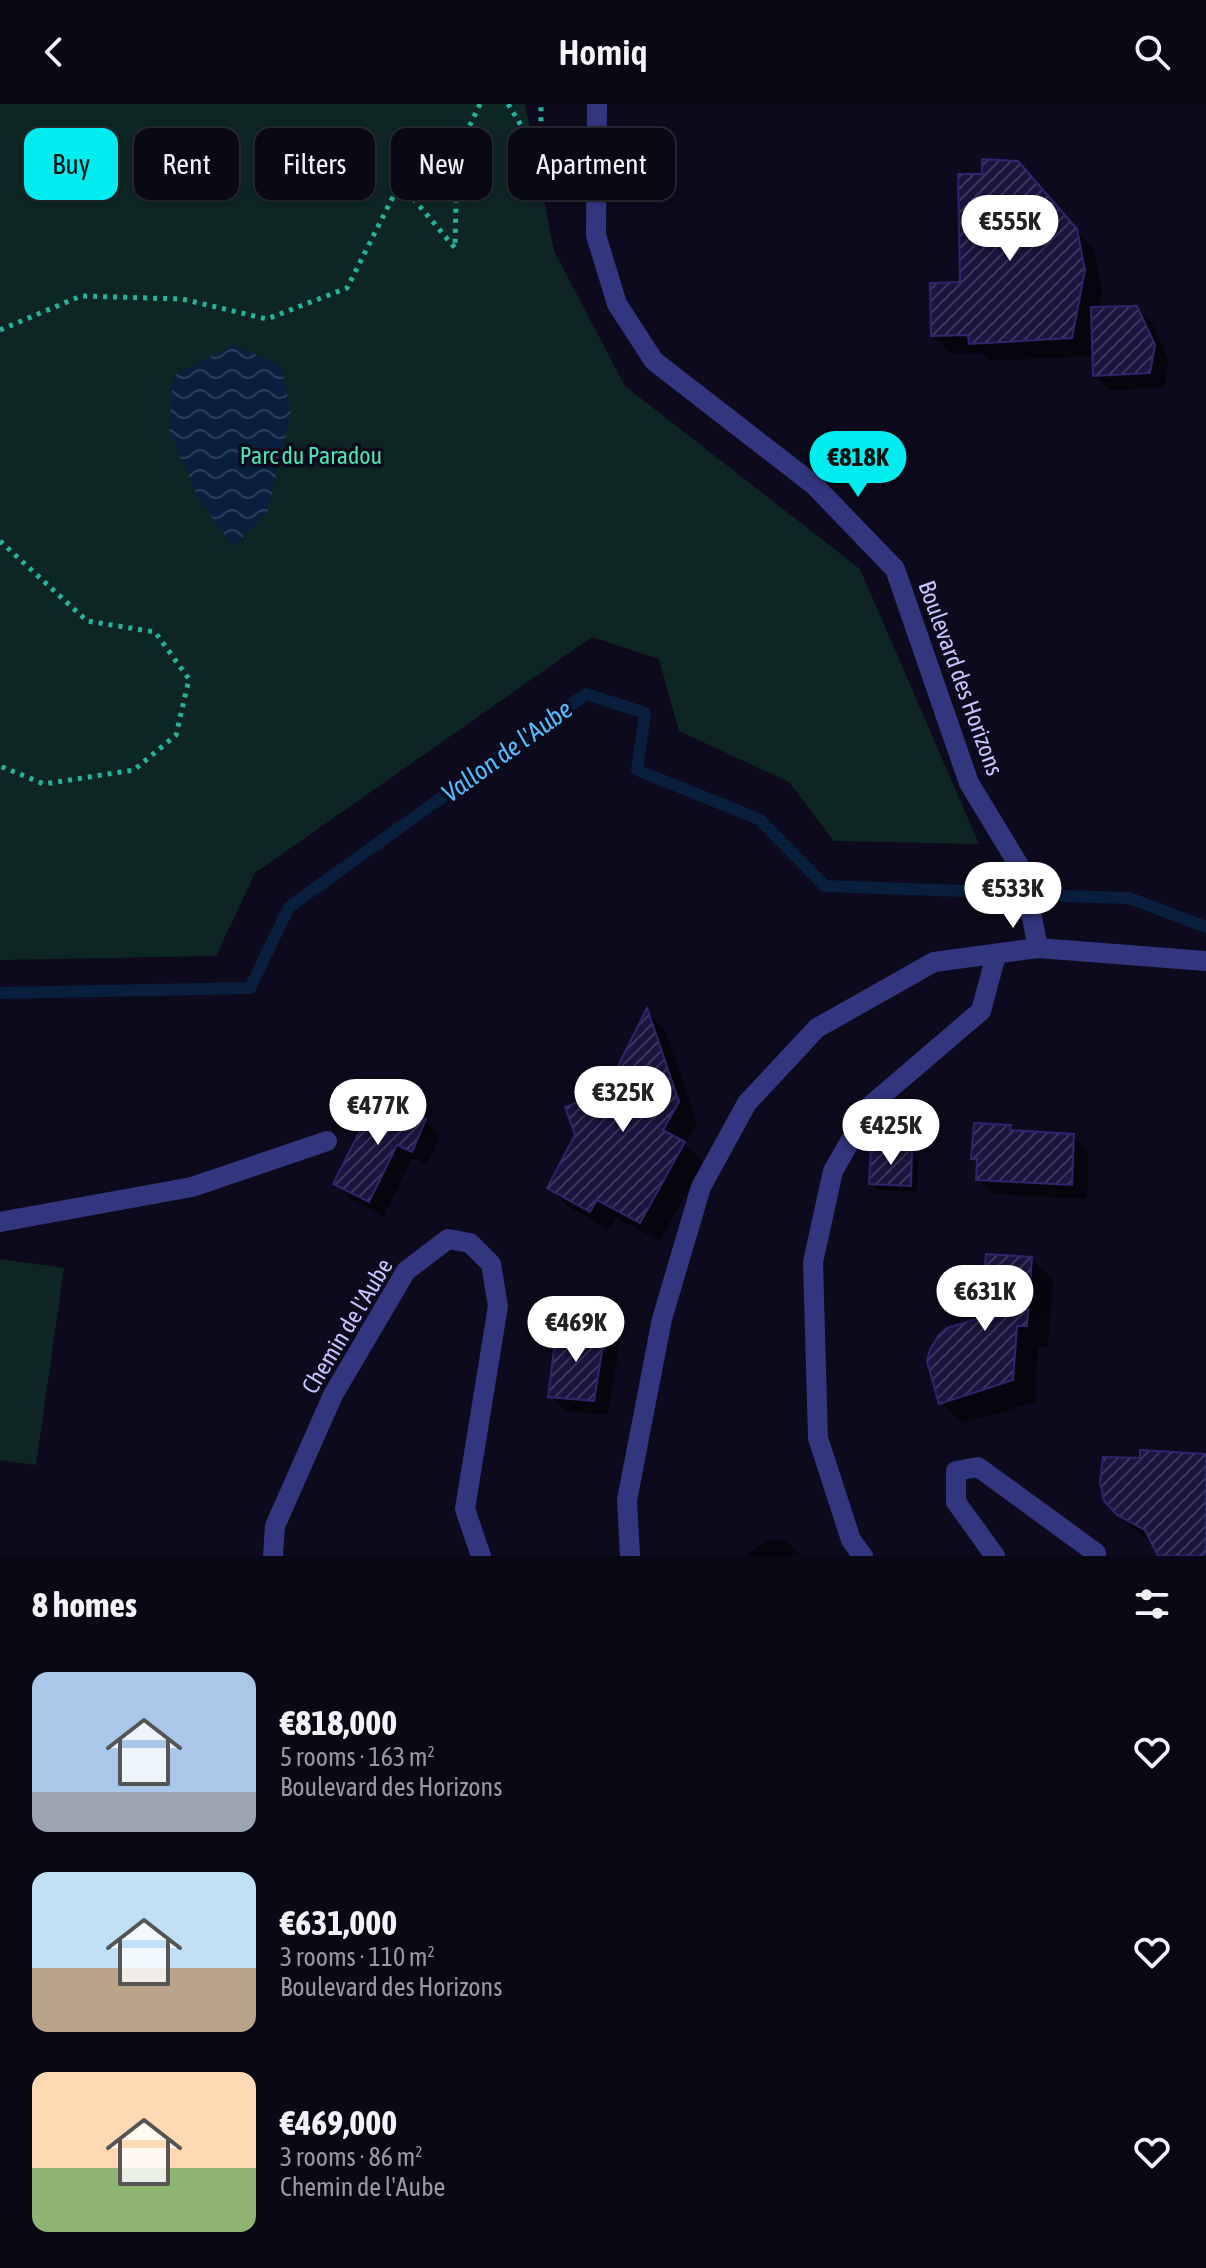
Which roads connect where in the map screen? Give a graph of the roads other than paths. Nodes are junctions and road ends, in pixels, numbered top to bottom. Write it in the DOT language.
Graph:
graph roads {
  1 [pos="597,104"];
  2 [pos="1038,948"];
  3 [pos="996,955"];
  4 [pos="1206,961"];
  5 [pos="327,1141"];
  6 [pos="0,1222"];
  7 [pos="1096,1553"];
  8 [pos="273,1556"];
  9 [pos="481,1556"];
  10 [pos="630,1556"];
  11 [pos="863,1556"];
  12 [pos="995,1556"];
  1 -- 2 [label="street, Boulevard des Horizons"];
  2 -- 3 [label="street"];
  2 -- 4 [label="street"];
  3 -- 10 [label="street"];
  3 -- 11 [label="street"];
  5 -- 6 [label="street"];
  7 -- 12 [label="street"];
  8 -- 9 [label="street, Chemin de l'Aube"];
}
